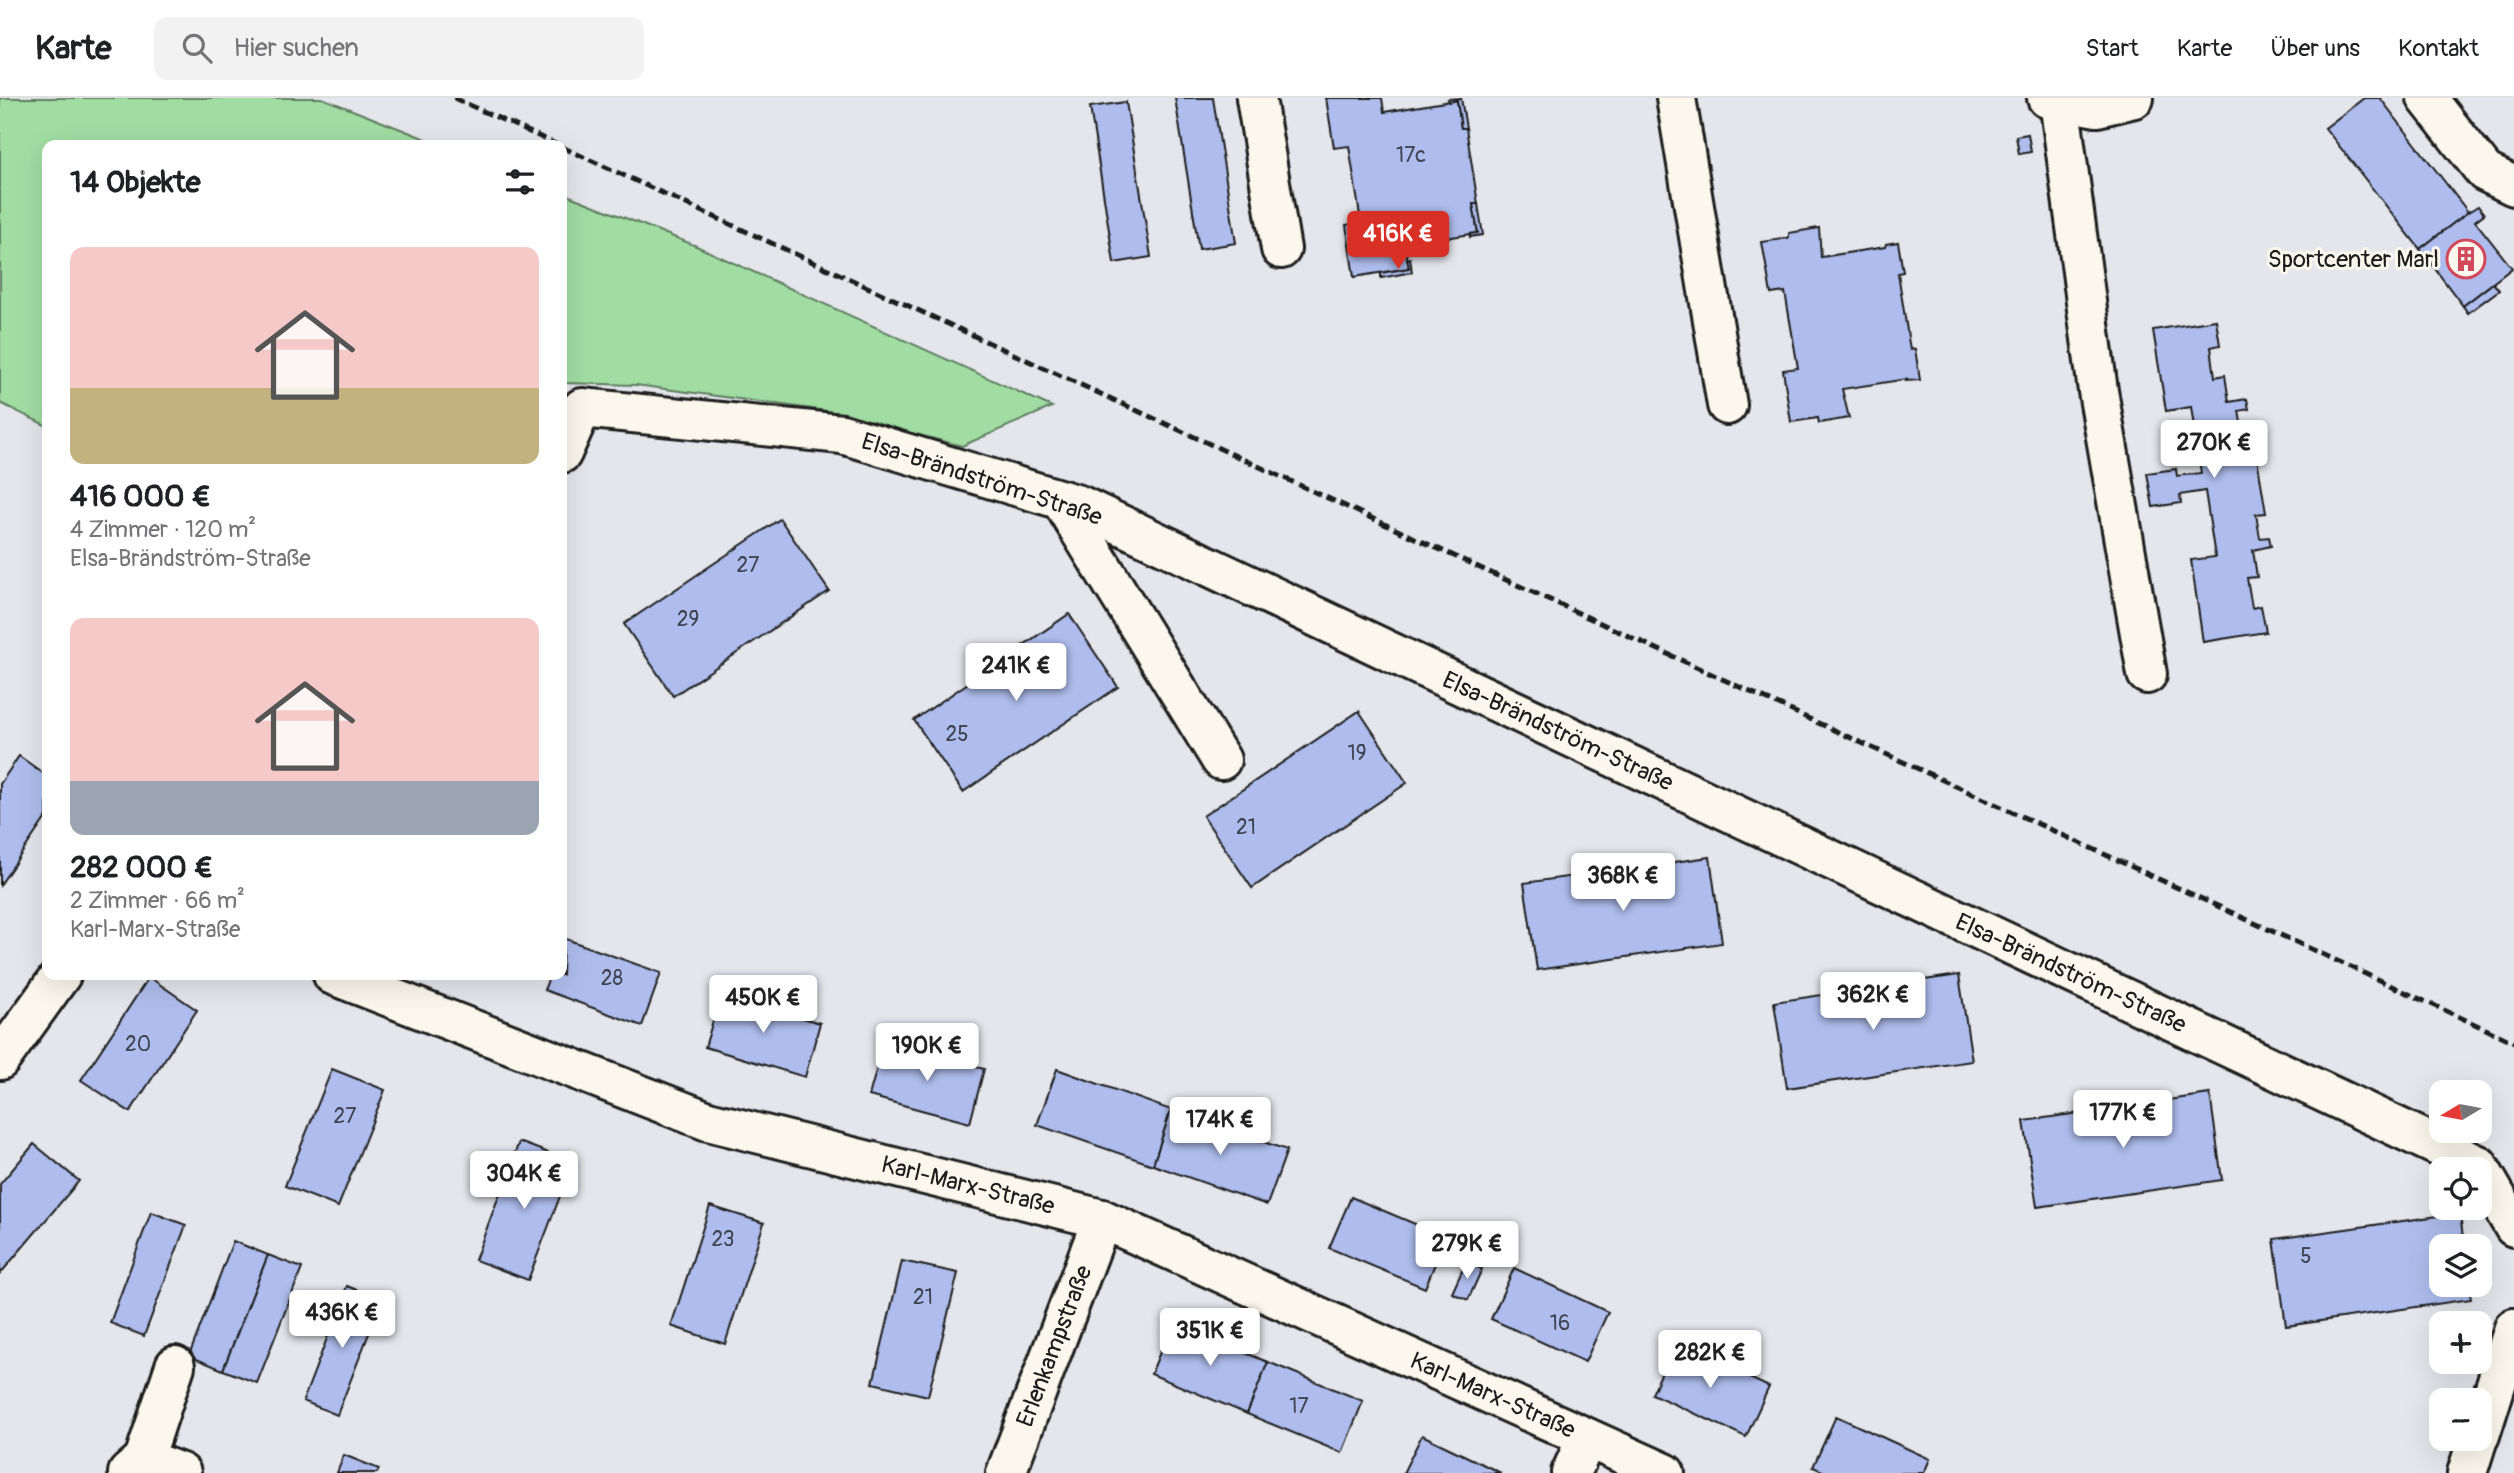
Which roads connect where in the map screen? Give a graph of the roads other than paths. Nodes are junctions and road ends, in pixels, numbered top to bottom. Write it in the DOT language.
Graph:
graph roads {
  1 [pos="1256,98"];
  2 [pos="1676,98"];
  3 [pos="2134,98"];
  4 [pos="2427,98"];
  5 [pos="2053,99"];
  6 [pos="2514,186"];
  7 [pos="1280,249"];
  8 [pos="1727,405"];
  9 [pos="567,442"];
  10 [pos="1061,500"];
  11 [pos="2147,674"];
  12 [pos="1222,760"];
  13 [pos="57,980"];
  14 [pos="346,980"];
  15 [pos="0,1060"];
  16 [pos="1102,1219"];
  17 [pos="2514,1227"];
  18 [pos="2514,1328"];
  19 [pos="175,1366"];
  20 [pos="2492,1396"];
  21 [pos="1587,1438"];
  22 [pos="2474,1451"];
  23 [pos="136,1466"];
  24 [pos="181,1473"];
  25 [pos="1006,1473"];
  26 [pos="1571,1473"];
  27 [pos="1665,1473"];
  28 [pos="2467,1473"];
  1 -- 7 [label="street"];
  2 -- 8 [label="street"];
  3 -- 5 [label="street"];
  4 -- 6 [label="street"];
  5 -- 11 [label="street"];
  9 -- 10 [label="street, Elsa-Brändström-Straße"];
  10 -- 12 [label="street"];
  10 -- 17 [label="street, Elsa-Brändström-Straße"];
  13 -- 15 [label="street"];
  14 -- 16 [label="street, Karl-Marx-Straße"];
  16 -- 21 [label="street, Karl-Marx-Straße"];
  16 -- 25 [label="street, Erlenkampstraße"];
  18 -- 20 [label="street"];
  19 -- 23 [label="street"];
  21 -- 26 [label="street, Karl-Marx-Straße"];
  21 -- 27 [label="street, Karl-Marx-Straße"];
  22 -- 28 [label="street"];
  23 -- 24 [label="street"];
}
